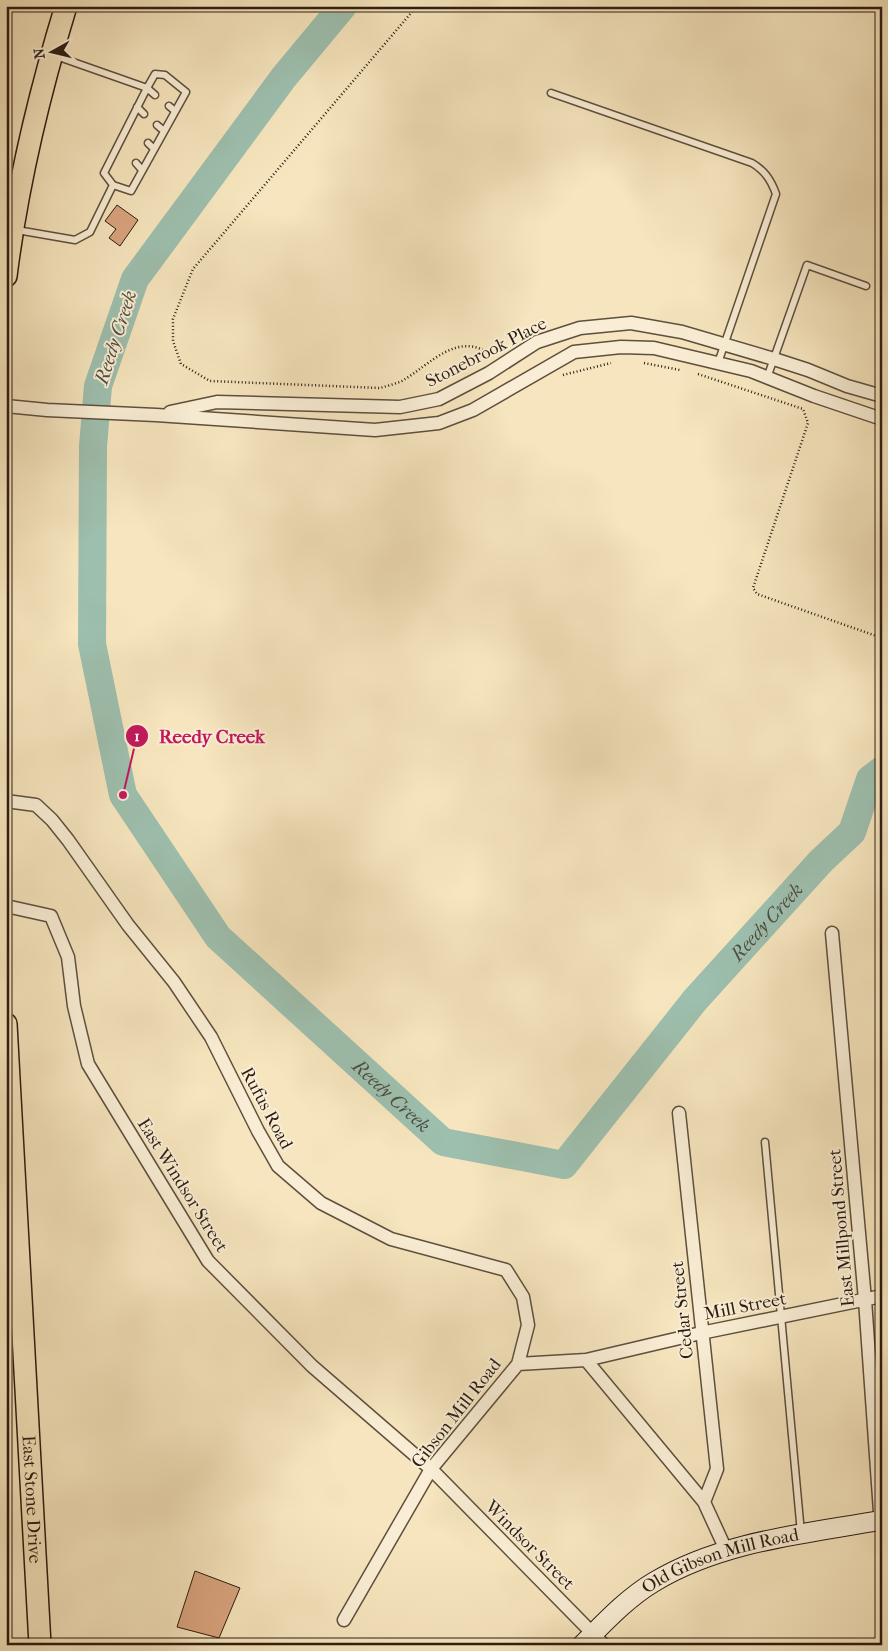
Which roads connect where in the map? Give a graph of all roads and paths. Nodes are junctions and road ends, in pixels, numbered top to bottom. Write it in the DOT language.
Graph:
graph roads {
  1 [pos="66,6"];
  2 [pos="52,55"];
  3 [pos="147,88"];
  4 [pos="551,92"];
  5 [pos="155,94"];
  6 [pos="169,106"];
  7 [pos="137,107"];
  8 [pos="175,111"];
  9 [pos="144,114"];
  10 [pos="128,125"];
  11 [pos="157,125"];
  12 [pos="134,131"];
  13 [pos="164,131"];
  14 [pos="148,143"];
  15 [pos="117,145"];
  16 [pos="154,149"];
  17 [pos="123,151"];
  18 [pos="136,164"];
  19 [pos="142,170"];
  20 [pos="113,184"];
  21 [pos="14,229"];
  22 [pos="6,276"];
  23 [pos="866,286"];
  24 [pos="724,345"];
  25 [pos="774,359"];
  26 [pos="718,363"];
  27 [pos="768,378"];
  28 [pos="882,396"];
  29 [pos="6,406"];
  30 [pos="156,415"];
  31 [pos="882,419"];
  32 [pos="6,801"];
  33 [pos="6,906"];
  34 [pos="832,933"];
  35 [pos="6,1024"];
  36 [pos="7,1073"];
  37 [pos="679,1113"];
  38 [pos="765,1142"];
  39 [pos="882,1296"];
  40 [pos="865,1300"];
  41 [pos="780,1317"];
  42 [pos="701,1333"];
  43 [pos="586,1360"];
  44 [pos="518,1364"];
  45 [pos="431,1469"];
  46 [pos="704,1502"];
  47 [pos="881,1523"];
  48 [pos="801,1534"];
  49 [pos="726,1550"];
  50 [pos="344,1620"];
  51 [pos="593,1641"];
  52 [pos="40,1645"];
  1 -- 2 [label="highway"];
  2 -- 3 [label="lane"];
  2 -- 21 [label="highway"];
  3 -- 5 [label="lane"];
  3 -- 7 [label="lane"];
  3 -- 8 [label="lane"];
  4 -- 24 [label="lane"];
  6 -- 8 [label="lane"];
  7 -- 9 [label="lane"];
  7 -- 10 [label="lane"];
  8 -- 13 [label="lane"];
  10 -- 12 [label="lane"];
  10 -- 15 [label="lane"];
  11 -- 13 [label="lane"];
  13 -- 16 [label="lane"];
  14 -- 16 [label="lane"];
  15 -- 17 [label="lane"];
  15 -- 20 [label="lane"];
  16 -- 19 [label="lane"];
  18 -- 19 [label="lane"];
  19 -- 20 [label="lane"];
  20 -- 21 [label="lane"];
  21 -- 22 [label="highway"];
  23 -- 25 [label="lane"];
  24 -- 25 [label="street, Stonebrook Place"];
  24 -- 26 [label="lane"];
  24 -- 30 [label="street, Stonebrook Place"];
  25 -- 27 [label="lane"];
  25 -- 28 [label="street, Stonebrook Place"];
  26 -- 27 [label="street, Stonebrook Place"];
  26 -- 30 [label="street, Stonebrook Place"];
  27 -- 31 [label="street, Stonebrook Place"];
  29 -- 30 [label="street, Stonebrook Place"];
  32 -- 44 [label="street, Rufus Road"];
  33 -- 45 [label="street, East Windsor Street"];
  34 -- 40 [label="street, East Millpond Street"];
  35 -- 36 [label="highway, East Stone Drive"];
  36 -- 52 [label="highway, East Stone Drive"];
  37 -- 42 [label="street, Cedar Street"];
  38 -- 41 [label="lane"];
  39 -- 40 [label="street, Mill Street"];
  40 -- 41 [label="street, Mill Street"];
  40 -- 47 [label="street, East Millpond Street"];
  41 -- 42 [label="street, Mill Street"];
  41 -- 48 [label="lane"];
  42 -- 43 [label="street, Mill Street"];
  42 -- 46 [label="street, Cedar Street"];
  43 -- 44 [label="street, Gibson Mill Road"];
  43 -- 46 [label="street"];
  44 -- 45 [label="street, Gibson Mill Road"];
  45 -- 50 [label="street, Gibson Mill Road"];
  45 -- 51 [label="street, Windsor Street"];
  46 -- 49 [label="street"];
  47 -- 48 [label="main road, Old Gibson Mill Road"];
  48 -- 49 [label="main road, Old Gibson Mill Road"];
  49 -- 51 [label="main road, Old Gibson Mill Road"];
}
